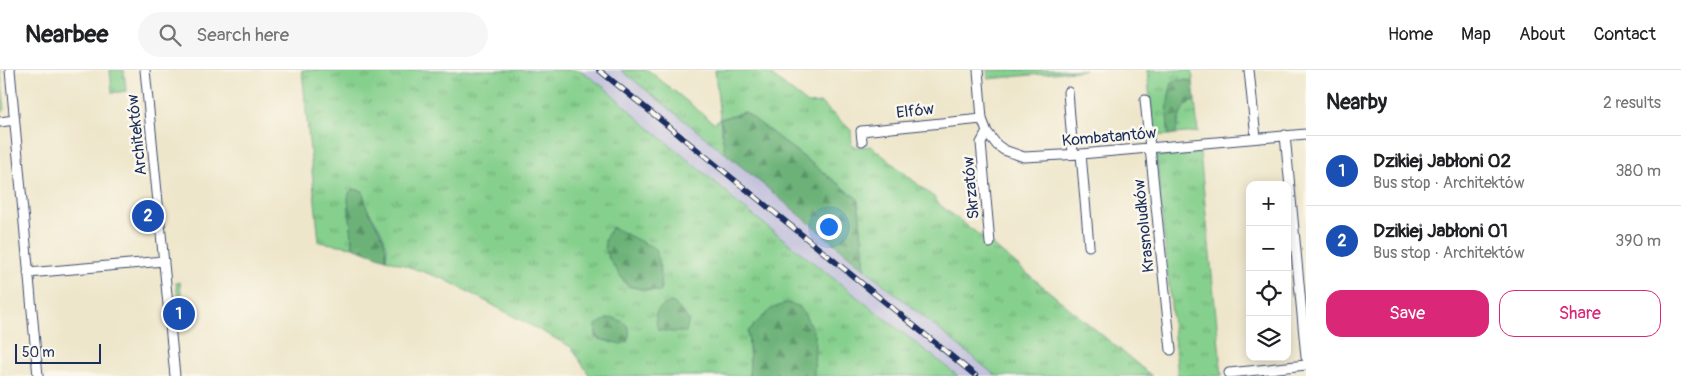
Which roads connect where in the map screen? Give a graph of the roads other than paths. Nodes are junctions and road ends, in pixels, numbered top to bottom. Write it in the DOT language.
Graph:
graph roads {
  1 [pos="10,70"];
  2 [pos="144,70"];
  3 [pos="978,70"];
  4 [pos="1249,70"];
  5 [pos="1068,92"];
  6 [pos="1145,100"];
  7 [pos="982,119"];
  8 [pos="14,120"];
  9 [pos="0,122"];
  10 [pos="987,132"];
  11 [pos="1306,134"];
  12 [pos="1285,135"];
  13 [pos="1256,138"];
  14 [pos="862,141"];
  15 [pos="1150,147"];
  16 [pos="1077,154"];
  17 [pos="990,243"];
  18 [pos="1089,246"];
  19 [pos="1306,254"];
  20 [pos="1296,255"];
  21 [pos="164,261"];
  22 [pos="28,273"];
  23 [pos="1171,350"];
  24 [pos="1306,357"];
  25 [pos="1306,364"];
  26 [pos="1229,373"];
  27 [pos="38,376"];
  28 [pos="175,376"];
  1 -- 8 [label="street"];
  2 -- 21 [label="street, Architektów"];
  3 -- 7 [label="street, Kombatantów"];
  4 -- 13 [label="street"];
  5 -- 16 [label="street"];
  6 -- 15 [label="street, Krasnoludków"];
  7 -- 10 [label="street, Kombatantów"];
  7 -- 14 [label="street, Elfów"];
  8 -- 9 [label="street"];
  8 -- 22 [label="street"];
  10 -- 16 [label="street, Kombatantów"];
  10 -- 17 [label="street, Skrzatów"];
  11 -- 12 [label="street, Kombatantów"];
  12 -- 13 [label="street, Kombatantów"];
  12 -- 20 [label="street"];
  13 -- 15 [label="street, Kombatantów"];
  15 -- 16 [label="street, Kombatantów"];
  15 -- 23 [label="street, Krasnoludków"];
  16 -- 18 [label="street"];
  19 -- 20 [label="street"];
  20 -- 24 [label="street"];
  21 -- 22 [label="street"];
  21 -- 28 [label="street, Architektów"];
  22 -- 27 [label="street"];
  25 -- 26 [label="street"];
}
